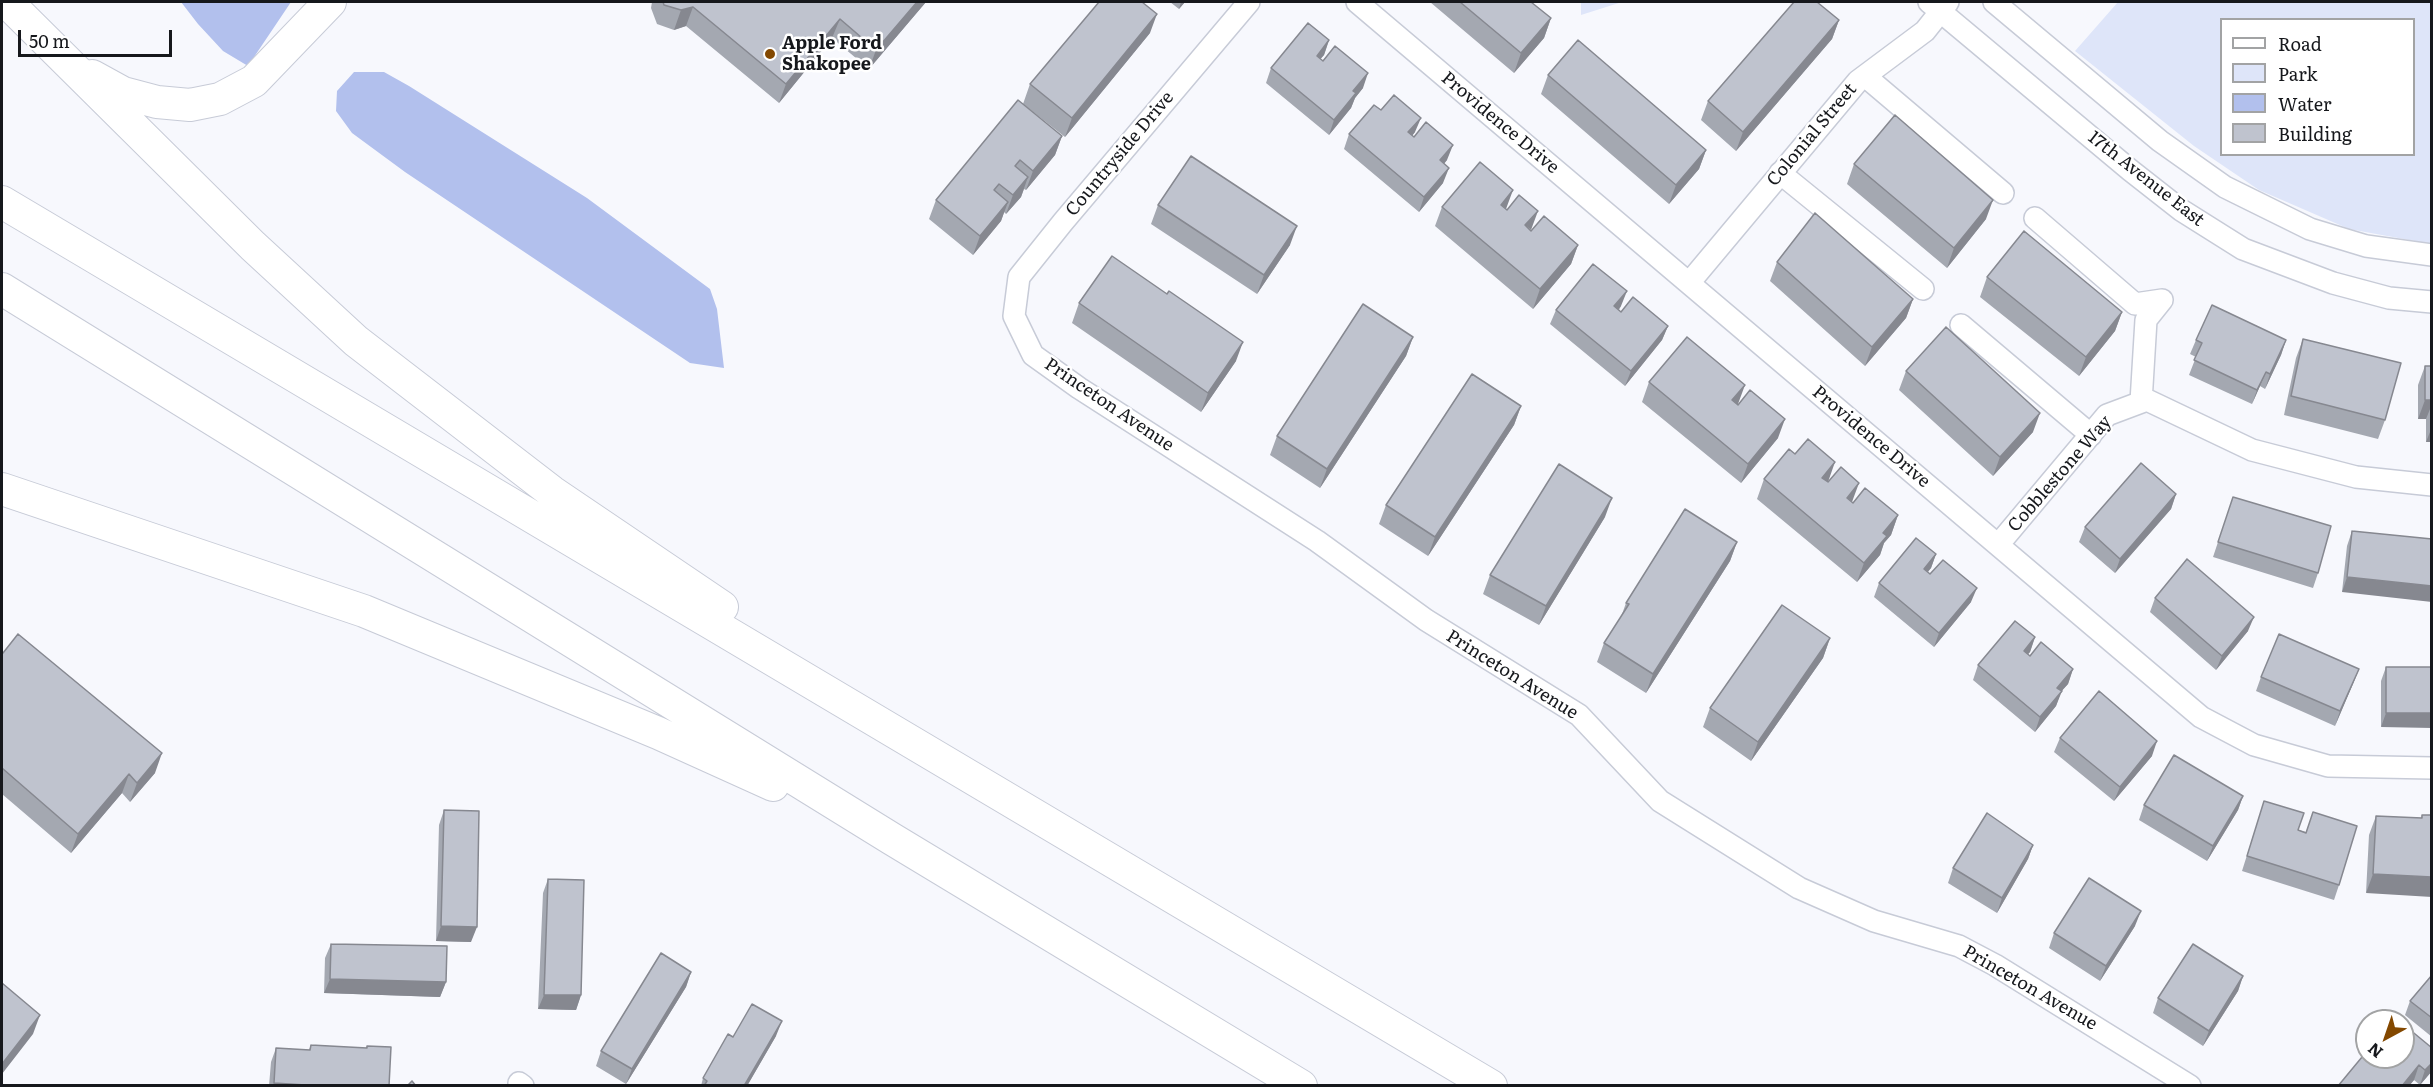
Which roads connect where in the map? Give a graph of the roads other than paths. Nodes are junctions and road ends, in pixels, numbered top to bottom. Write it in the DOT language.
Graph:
graph roads {
  1 [pos="7,2"];
  2 [pos="330,2"];
  3 [pos="1249,2"];
  4 [pos="1357,2"];
  5 [pos="1994,2"];
  6 [pos="1939,5"];
  7 [pos="58,55"];
  8 [pos="1865,76"];
  9 [pos="1780,173"];
  10 [pos="2003,193"];
  11 [pos="2,202"];
  12 [pos="2035,218"];
  13 [pos="2432,255"];
  14 [pos="1689,283"];
  15 [pos="2,289"];
  16 [pos="1923,289"];
  17 [pos="2432,302"];
  18 [pos="1014,316"];
  19 [pos="1961,326"];
  20 [pos="2141,402"];
  21 [pos="2091,435"];
  22 [pos="2432,486"];
  23 [pos="2,489"];
  24 [pos="1998,545"];
  25 [pos="2432,768"];
  26 [pos="990,789"];
  27 [pos="892,839"];
  28 [pos="1301,1086"];
  29 [pos="1491,1086"];
  30 [pos="2190,1086"];
  1 -- 7 [label="highway"];
  2 -- 7 [label="highway"];
  3 -- 18 [label="street, Countryside Drive"];
  4 -- 14 [label="street, Providence Drive"];
  5 -- 13 [label="street"];
  6 -- 8 [label="street, Colonial Street"];
  6 -- 17 [label="street, 17th Avenue East"];
  7 -- 26 [label="highway"];
  8 -- 9 [label="street, Colonial Street"];
  8 -- 10 [label="street"];
  9 -- 14 [label="street, Colonial Street"];
  9 -- 16 [label="street"];
  11 -- 26 [label="highway"];
  12 -- 20 [label="street"];
  14 -- 24 [label="street, Providence Drive"];
  15 -- 27 [label="highway"];
  18 -- 30 [label="street, Princeton Avenue"];
  19 -- 21 [label="street"];
  20 -- 21 [label="street, Cobblestone Way"];
  20 -- 22 [label="street"];
  21 -- 24 [label="street, Cobblestone Way"];
  23 -- 27 [label="highway"];
  24 -- 25 [label="street, Providence Drive"];
  26 -- 29 [label="highway"];
  27 -- 28 [label="highway"];
}
